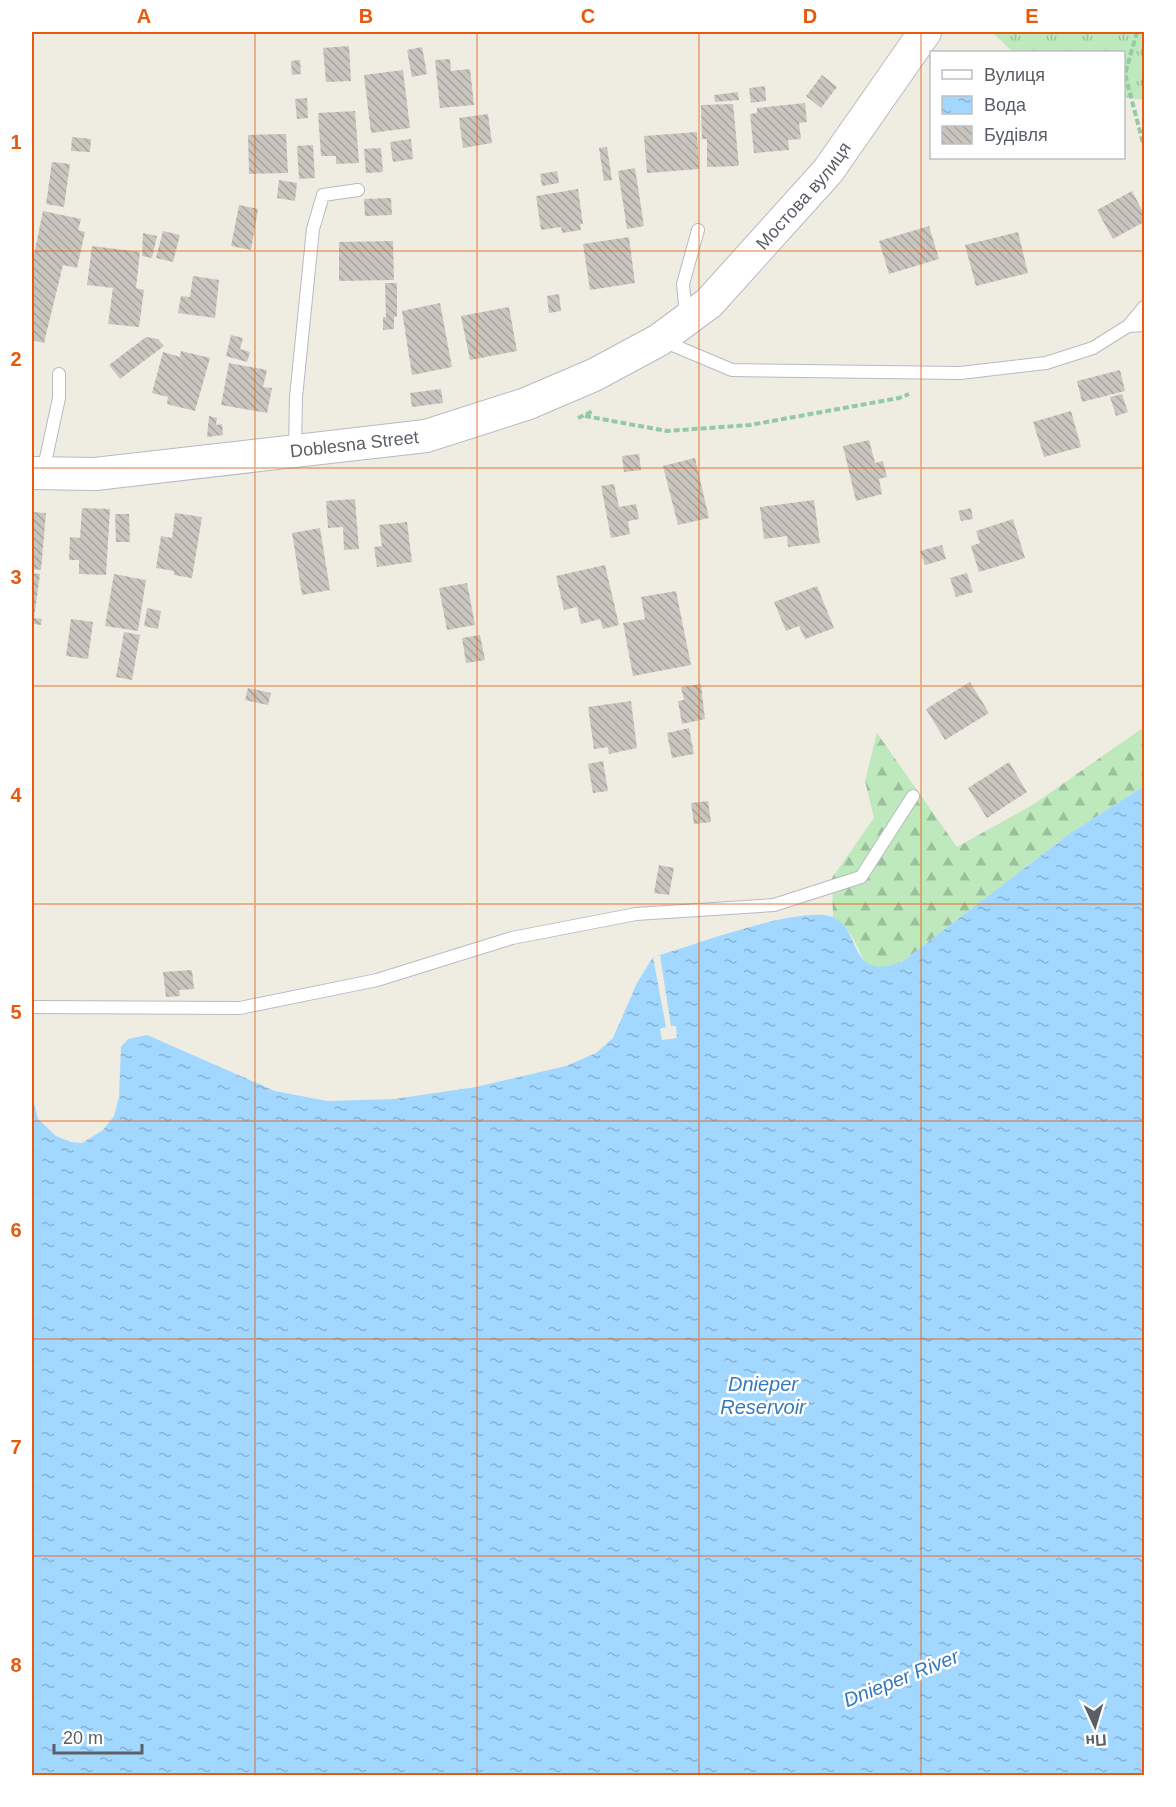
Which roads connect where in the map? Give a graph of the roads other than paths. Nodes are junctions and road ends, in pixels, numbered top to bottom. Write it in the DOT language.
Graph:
graph roads {
  1 [pos="925,32"];
  2 [pos="358,190"];
  3 [pos="698,230"];
  4 [pos="1144,307"];
  5 [pos="686,320"];
  6 [pos="1144,325"];
  7 [pos="1128,326"];
  8 [pos="659,340"];
  9 [pos="59,374"];
  10 [pos="295,451"];
  11 [pos="37,473"];
  12 [pos="913,796"];
  13 [pos="32,1007"];
  1 -- 5 [label="street, Мостова вулиця"];
  2 -- 10 [label="lane"];
  3 -- 5 [label="lane"];
  4 -- 7 [label="lane"];
  5 -- 8 [label="street, Мостова вулиця"];
  6 -- 7 [label="lane"];
  7 -- 8 [label="lane"];
  8 -- 10 [label="street, Doblesna Street"];
  9 -- 11 [label="lane"];
  10 -- 11 [label="street, Doblesna Street"];
  12 -- 13 [label="lane"];
}
